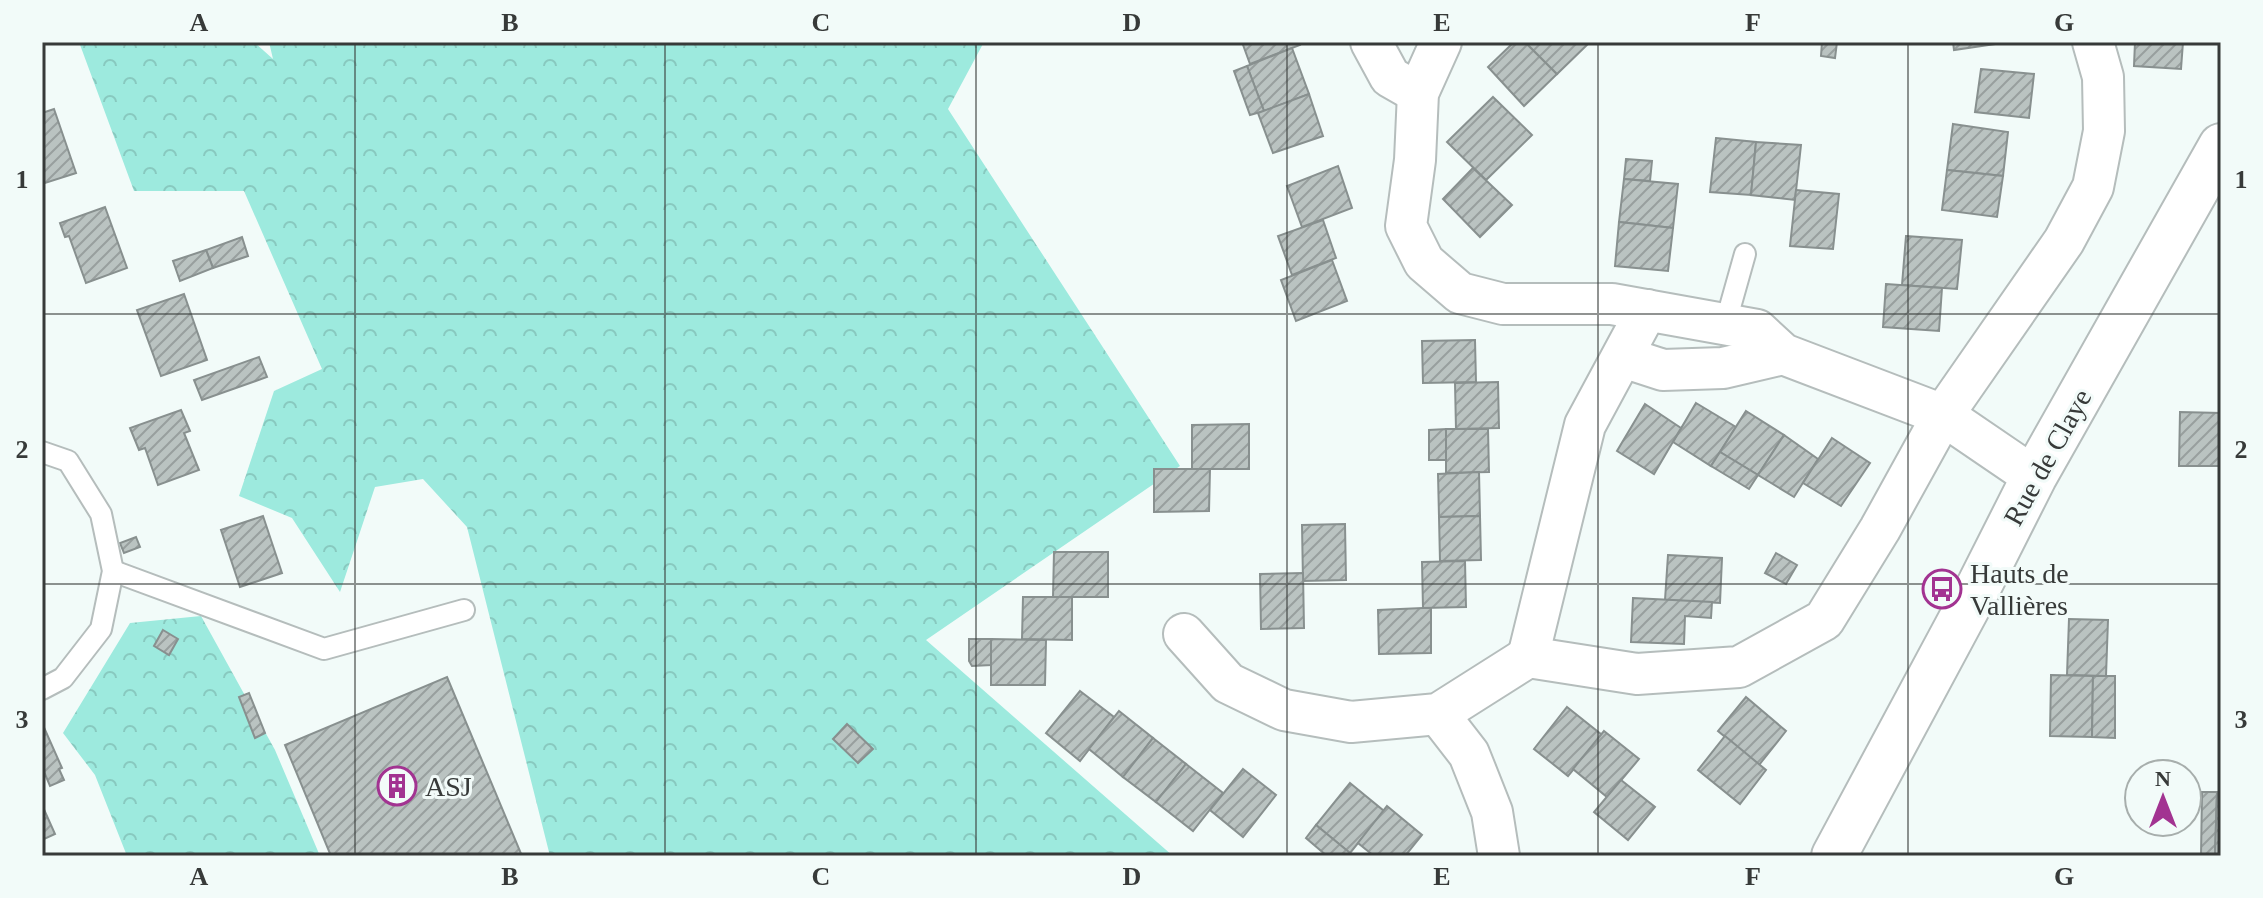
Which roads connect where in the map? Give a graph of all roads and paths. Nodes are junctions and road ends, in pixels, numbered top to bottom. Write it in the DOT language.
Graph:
graph roads {
  1 [pos="1371,42"];
  2 [pos="1441,42"];
  3 [pos="2093,42"];
  4 [pos="1418,93"];
  5 [pos="2221,146"];
  6 [pos="1745,254"];
  7 [pos="1647,310"];
  8 [pos="1725,325"];
  9 [pos="1783,354"];
  10 [pos="1623,357"];
  11 [pos="1943,415"];
  12 [pos="42,452"];
  13 [pos="2034,477"];
  14 [pos="113,571"];
  15 [pos="464,610"];
  16 [pos="1184,634"];
  17 [pos="1528,657"];
  18 [pos="42,689"];
  19 [pos="1438,714"];
  20 [pos="1499,856"];
  21 [pos="1834,856"];
  1 -- 4 [label="street"];
  2 -- 4 [label="street"];
  3 -- 11 [label="street"];
  4 -- 7 [label="street"];
  5 -- 13 [label="street, Rue de Claye"];
  6 -- 8 [label="lane"];
  7 -- 8 [label="street"];
  7 -- 10 [label="street"];
  8 -- 9 [label="street"];
  9 -- 10 [label="street"];
  9 -- 11 [label="street"];
  10 -- 17 [label="street"];
  11 -- 13 [label="street"];
  11 -- 17 [label="street"];
  12 -- 14 [label="lane"];
  13 -- 21 [label="street, Rue de Claye"];
  14 -- 15 [label="lane"];
  14 -- 18 [label="lane"];
  16 -- 19 [label="street"];
  17 -- 19 [label="street"];
  19 -- 20 [label="street"];
}
